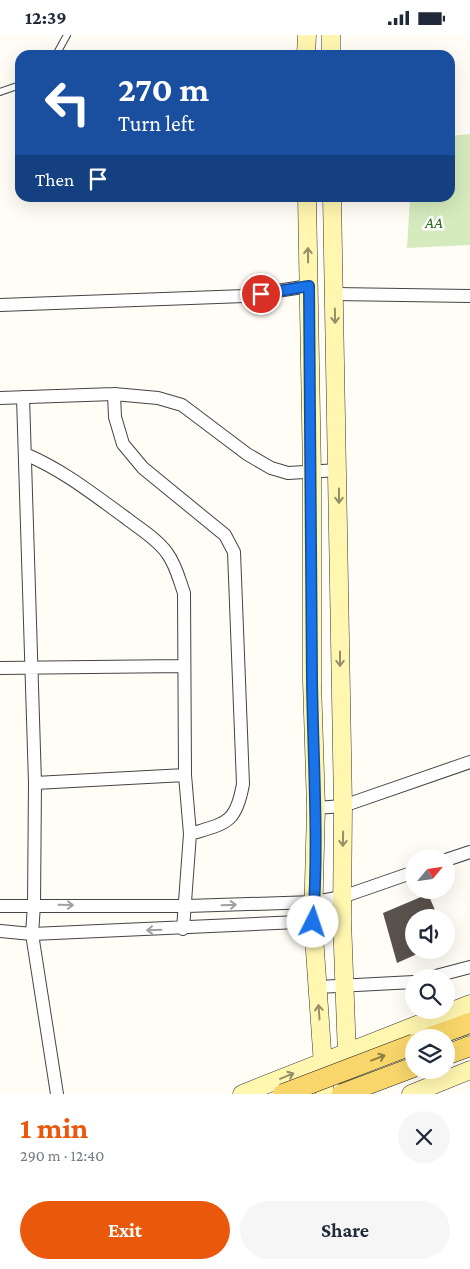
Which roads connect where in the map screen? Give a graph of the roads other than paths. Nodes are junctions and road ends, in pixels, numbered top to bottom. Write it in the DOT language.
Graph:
graph roads {
  1 [pos="67,35"];
  2 [pos="306,35"];
  3 [pos="332,35"];
  4 [pos="59,50"];
  5 [pos="306,50"];
  6 [pos="331,50"];
  7 [pos="15,86"];
  8 [pos="0,91"];
  9 [pos="307,202"];
  10 [pos="332,202"];
  11 [pos="309,286"];
  12 [pos="334,295"];
  13 [pos="470,296"];
  14 [pos="0,305"];
  15 [pos="114,394"];
  16 [pos="23,397"];
  17 [pos="0,398"];
  18 [pos="25,454"];
  19 [pos="339,471"];
  20 [pos="312,473"];
  21 [pos="183,666"];
  22 [pos="0,668"];
  23 [pos="30,668"];
  24 [pos="470,762"];
  25 [pos="185,775"];
  26 [pos="35,783"];
  27 [pos="344,806"];
  28 [pos="316,808"];
  29 [pos="190,834"];
  30 [pos="470,852"];
  31 [pos="455,857"];
  32 [pos="405,875"];
  33 [pos="342,897"];
  34 [pos="314,902"];
  35 [pos="34,905"];
  36 [pos="0,906"];
  37 [pos="187,906"];
  38 [pos="342,920"];
  39 [pos="313,922"];
  40 [pos="183,929"];
  41 [pos="0,931"];
  42 [pos="32,934"];
  43 [pos="470,967"];
  44 [pos="455,971"];
  45 [pos="405,983"];
  46 [pos="318,987"];
  47 [pos="344,987"];
  48 [pos="470,1004"];
  49 [pos="470,1023"];
  50 [pos="453,1029"];
  51 [pos="470,1046"];
  52 [pos="405,1047"];
  53 [pos="346,1051"];
  54 [pos="455,1052"];
  55 [pos="322,1061"];
  56 [pos="405,1070"];
  57 [pos="470,1070"];
  58 [pos="57,1094"];
  59 [pos="242,1094"];
  60 [pos="283,1094"];
  61 [pos="325,1094"];
  62 [pos="342,1094"];
  63 [pos="348,1094"];
  64 [pos="411,1094"];
  1 -- 4 [label="lane"];
  2 -- 5 [label="street"];
  3 -- 6 [label="street"];
  7 -- 8 [label="lane"];
  11 -- 9 [label="street, one-way"];
  10 -- 12 [label="street"];
  11 -- 14 [label="street"];
  11 -- 20 [label="street"];
  12 -- 13 [label="street"];
  12 -- 19 [label="street, one-way"];
  15 -- 16 [label="street"];
  15 -- 20 [label="street"];
  15 -- 29 [label="street"];
  16 -- 17 [label="street"];
  16 -- 18 [label="street"];
  18 -- 21 [label="street"];
  18 -- 23 [label="street"];
  19 -- 20 [label="street"];
  19 -- 27 [label="street, one-way"];
  20 -- 28 [label="street"];
  21 -- 23 [label="street"];
  21 -- 25 [label="street"];
  22 -- 23 [label="street"];
  23 -- 26 [label="street"];
  24 -- 27 [label="street"];
  25 -- 26 [label="street"];
  25 -- 29 [label="street"];
  26 -- 35 [label="street"];
  27 -- 28 [label="street"];
  27 -- 33 [label="street, one-way"];
  28 -- 34 [label="street"];
  29 -- 37 [label="street"];
  30 -- 31 [label="street"];
  32 -- 33 [label="street"];
  33 -- 34 [label="street"];
  33 -- 38 [label="street"];
  37 -- 34 [label="street, one-way"];
  34 -- 39 [label="street"];
  35 -- 36 [label="street"];
  35 -- 37 [label="street, one-way"];
  35 -- 42 [label="street"];
  37 -- 40 [label="street"];
  38 -- 39 [label="street"];
  38 -- 47 [label="street"];
  39 -- 40 [label="street"];
  39 -- 46 [label="street"];
  40 -- 42 [label="street, one-way"];
  41 -- 42 [label="street"];
  42 -- 58 [label="street"];
  43 -- 44 [label="street"];
  45 -- 47 [label="street"];
  46 -- 47 [label="street"];
  55 -- 46 [label="street, one-way"];
  47 -- 53 [label="street"];
  48 -- 53 [label="street"];
  49 -- 50 [label="main road"];
  51 -- 54 [label="main road"];
  60 -- 52 [label="main road, one-way, bridge"];
  53 -- 55 [label="street"];
  53 -- 63 [label="street"];
  59 -- 55 [label="street, one-way"];
  55 -- 61 [label="street"];
  56 -- 62 [label="main road, bridge"];
  57 -- 64 [label="street"];
}
